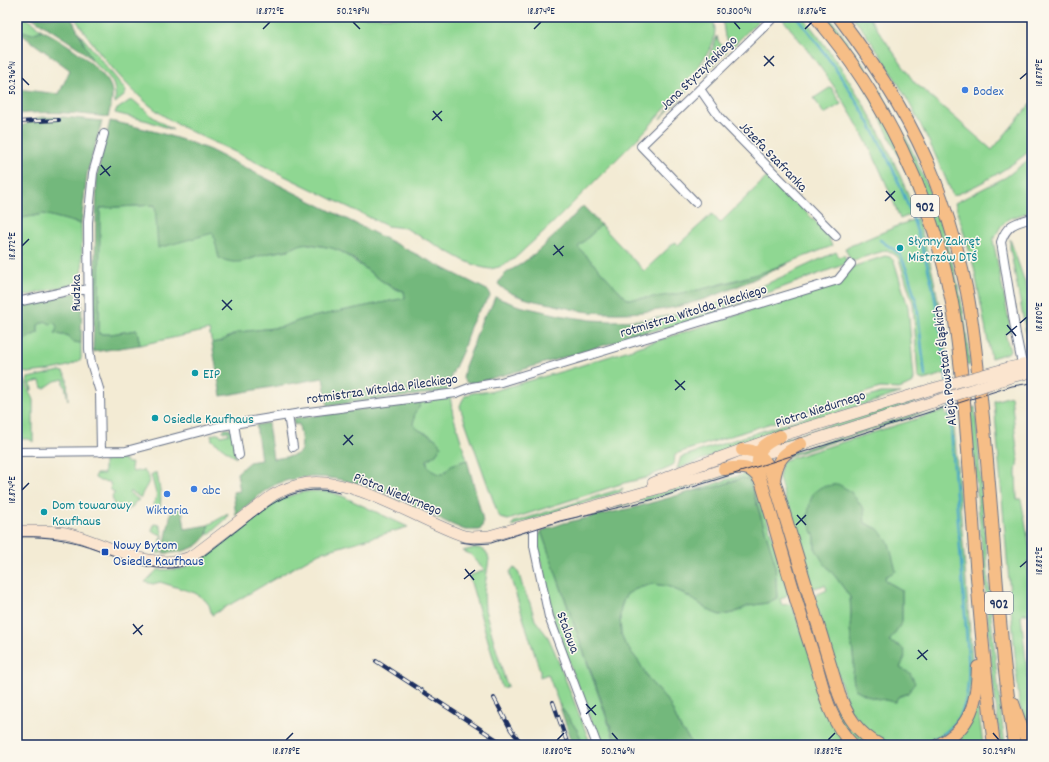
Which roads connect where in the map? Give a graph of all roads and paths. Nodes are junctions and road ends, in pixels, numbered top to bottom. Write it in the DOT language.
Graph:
graph roads {
  1 [pos="774,17"];
  2 [pos="816,17"];
  3 [pos="839,17"];
  4 [pos="700,89"];
  5 [pos="104,134"];
  6 [pos="695,202"];
  7 [pos="1032,218"];
  8 [pos="836,236"];
  9 [pos="851,264"];
  10 [pos="88,290"];
  11 [pos="17,302"];
  12 [pos="1028,368"];
  13 [pos="1009,373"];
  14 [pos="288,415"];
  15 [pos="234,424"];
  16 [pos="780,436"];
  17 [pos="801,444"];
  18 [pos="293,447"];
  19 [pos="742,450"];
  20 [pos="17,452"];
  21 [pos="101,452"];
  22 [pos="239,455"];
  23 [pos="758,455"];
  24 [pos="724,469"];
  25 [pos="774,480"];
  26 [pos="762,483"];
  27 [pos="622,498"];
  28 [pos="532,524"];
  29 [pos="17,532"];
  30 [pos="980,616"];
  31 [pos="1006,684"];
  32 [pos="597,745"];
  33 [pos="853,745"];
  34 [pos="880,745"];
  35 [pos="938,745"];
  36 [pos="994,745"];
  37 [pos="1014,745"];
  38 [pos="1029,745"];
  1 -- 4 [label="street, Jana Styczyńskiego"];
  2 -- 30 [label="main road, Aleja Powstań Śląskich / 902"];
  3 -- 31 [label="main road, 902"];
  4 -- 6 [label="street, Jana Styczyńskiego"];
  4 -- 8 [label="street, Józefa Szafranka"];
  5 -- 10 [label="street, Rudzka"];
  7 -- 12 [label="street"];
  9 -- 14 [label="street, rotmistrza Witolda Pileckiego"];
  10 -- 11 [label="street"];
  10 -- 21 [label="street, Rudzka"];
  12 -- 13 [label="street, Piotra Niedurnego"];
  13 -- 16 [label="street, Piotra Niedurnego, bridge"];
  13 -- 17 [label="street, Piotra Niedurnego, bridge"];
  14 -- 15 [label="street, rotmistrza Witolda Pileckiego"];
  14 -- 18 [label="street"];
  15 -- 21 [label="street, rotmistrza Witolda Pileckiego"];
  15 -- 22 [label="street"];
  16 -- 19 [label="street, Piotra Niedurnego"];
  16 -- 23 [label="main road"];
  17 -- 23 [label="street, Piotra Niedurnego"];
  17 -- 25 [label="main road"];
  19 -- 23 [label="main road"];
  19 -- 27 [label="street, Piotra Niedurnego"];
  20 -- 21 [label="street, rotmistrza Witolda Pileckiego"];
  23 -- 24 [label="street, Piotra Niedurnego"];
  23 -- 25 [label="main road"];
  23 -- 26 [label="main road"];
  24 -- 26 [label="main road"];
  24 -- 27 [label="street, Piotra Niedurnego"];
  25 -- 34 [label="main road"];
  26 -- 33 [label="main road"];
  27 -- 28 [label="street, Piotra Niedurnego"];
  28 -- 29 [label="street, Piotra Niedurnego"];
  28 -- 32 [label="street, Stalowa"];
  30 -- 35 [label="main road"];
  30 -- 36 [label="main road, Aleja Powstań Śląskich / 902"];
  31 -- 37 [label="main road, 902"];
  31 -- 38 [label="main road"];
}
